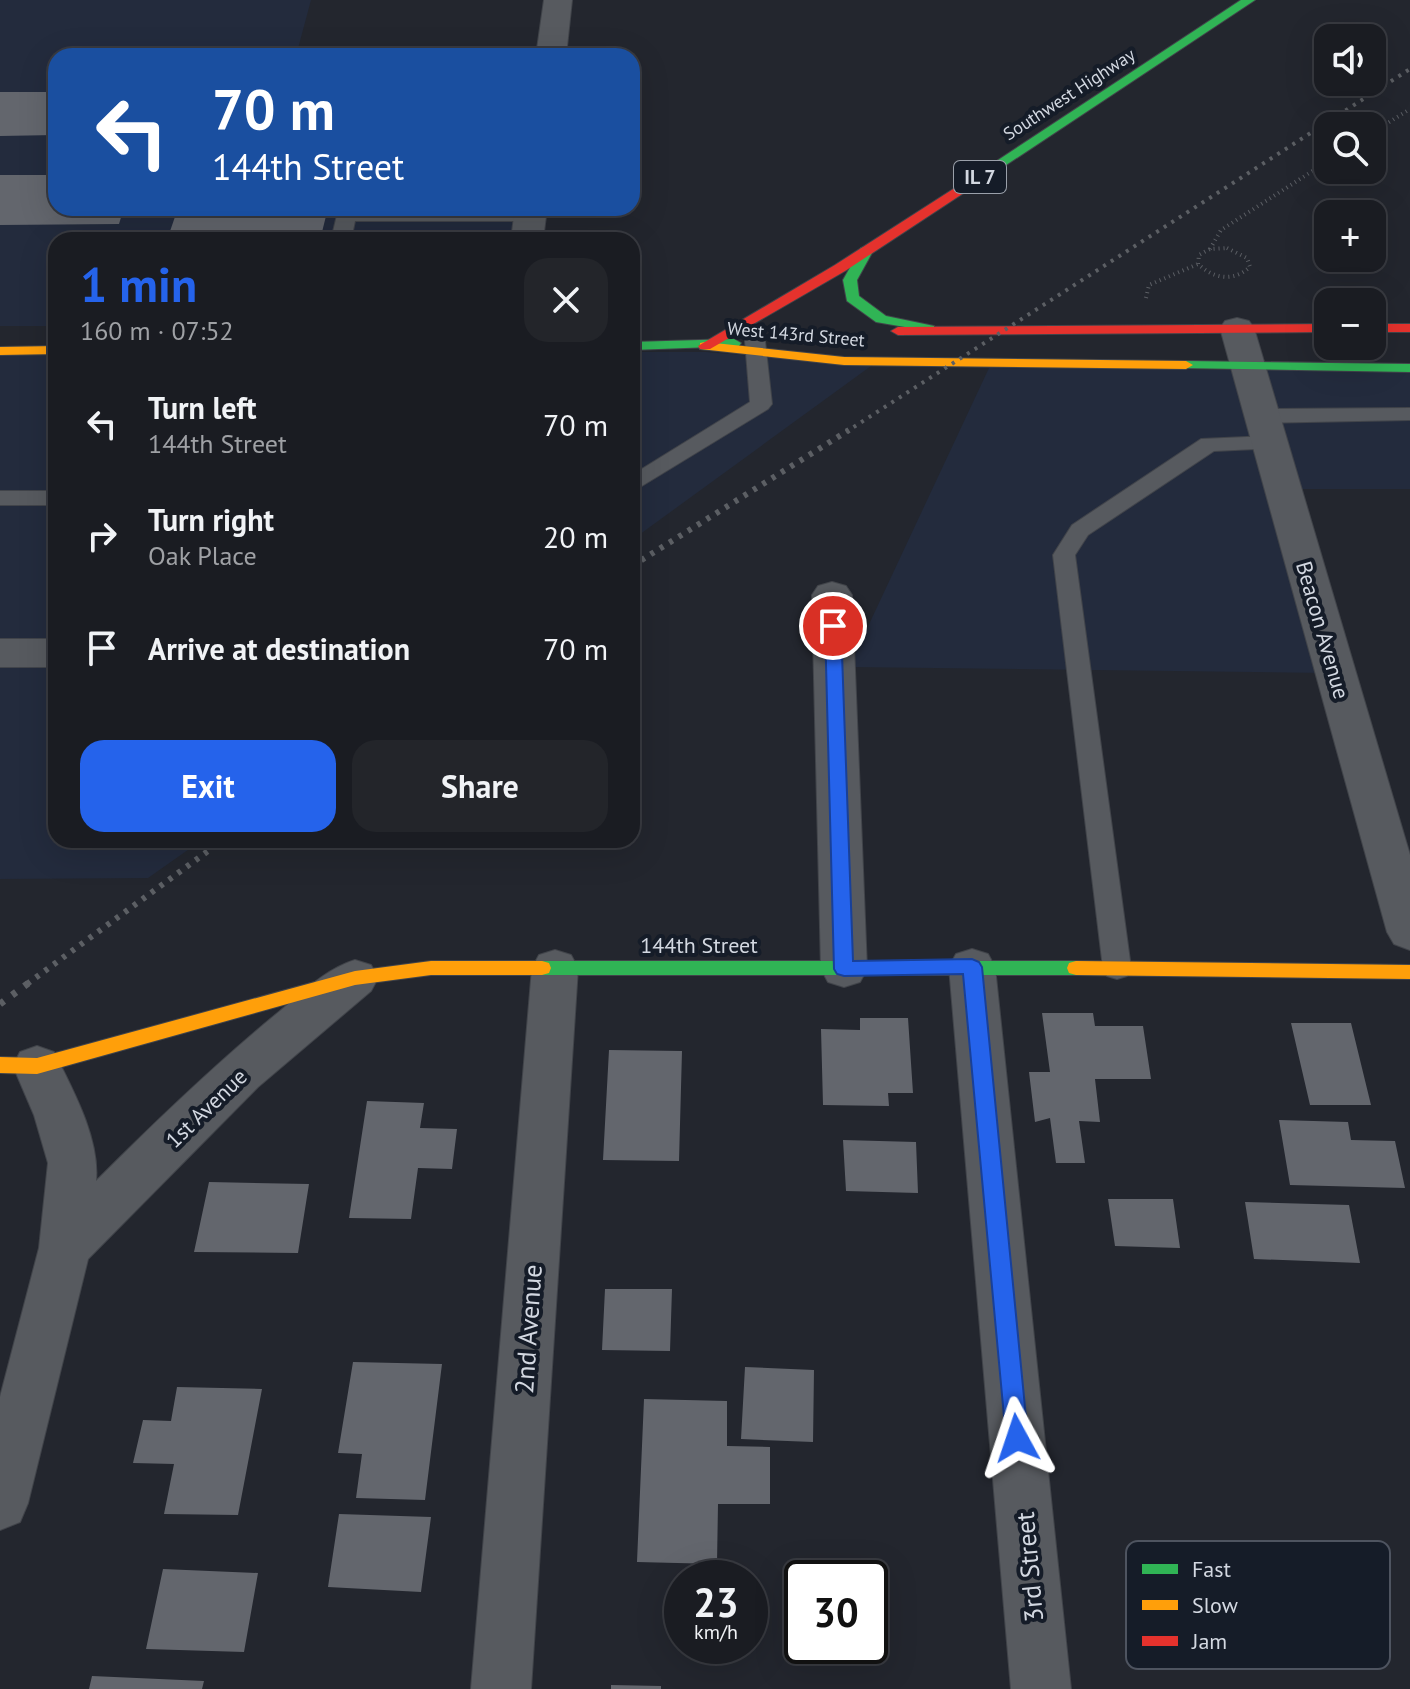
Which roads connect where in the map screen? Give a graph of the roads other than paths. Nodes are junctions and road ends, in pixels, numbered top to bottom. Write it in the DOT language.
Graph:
graph roads {
  1 [pos="558,0"];
  2 [pos="1249,0"];
  3 [pos="552,48"];
  4 [pos="377,216"];
  5 [pos="529,221"];
  6 [pos="866,251"];
  7 [pos="1386,328"];
  8 [pos="1410,328"];
  9 [pos="1314,331"];
  10 [pos="951,332"];
  11 [pos="873,333"];
  12 [pos="801,337"];
  13 [pos="640,346"];
  14 [pos="705,346"];
  15 [pos="756,346"];
  16 [pos="1242,347"];
  17 [pos="48,350"];
  18 [pos="0,351"];
  19 [pos="1410,368"];
  20 [pos="1410,414"];
  21 [pos="1265,429"];
  22 [pos="640,480"];
  23 [pos="0,498"];
  24 [pos="48,498"];
  25 [pos="832,595"];
  26 [pos="0,653"];
  27 [pos="48,653"];
  28 [pos="1410,932"];
  29 [pos="972,967"];
  30 [pos="555,968"];
  31 [pos="1117,968"];
  32 [pos="844,969"];
  33 [pos="1410,972"];
  34 [pos="355,978"];
  35 [pos="19,1066"];
  36 [pos="65,1248"];
  37 [pos="0,1503"];
  38 [pos="501,1689"];
  39 [pos="1041,1689"];
  1 -- 3 [label="street"];
  2 -- 6 [label="main road, Southwest Highway / IL 7"];
  4 -- 5 [label="lane"];
  6 -- 10 [label="main road"];
  6 -- 14 [label="main road, Southwest Highway / IL 7"];
  7 -- 8 [label="main road"];
  9 -- 16 [label="main road, West 143rd Street"];
  10 -- 11 [label="main road, West 143rd Street"];
  10 -- 16 [label="main road, West 143rd Street"];
  12 -- 15 [label="main road, West 143rd Street"];
  13 -- 14 [label="main road, West 143rd Street"];
  14 -- 15 [label="main road, West 143rd Street"];
  15 -- 16 [label="main road, West 143rd Street"];
  15 -- 22 [label="lane"];
  16 -- 19 [label="main road, West 143rd Street"];
  16 -- 21 [label="street, Beacon Avenue"];
  17 -- 18 [label="main road"];
  20 -- 21 [label="lane"];
  21 -- 28 [label="street, Beacon Avenue"];
  21 -- 31 [label="lane"];
  23 -- 24 [label="lane"];
  25 -- 32 [label="street"];
  26 -- 27 [label="street"];
  29 -- 31 [label="main road, 144th Street"];
  29 -- 32 [label="main road, 144th Street"];
  29 -- 39 [label="street, 3rd Street"];
  30 -- 32 [label="main road, 144th Street"];
  30 -- 34 [label="main road, 144th Street"];
  30 -- 38 [label="street, 2nd Avenue"];
  31 -- 33 [label="main road, 144th Street"];
  34 -- 35 [label="main road, 144th Street"];
  34 -- 36 [label="street, 1st Avenue"];
  35 -- 36 [label="street, 1st Avenue"];
  36 -- 37 [label="street, 1st Avenue"];
}
